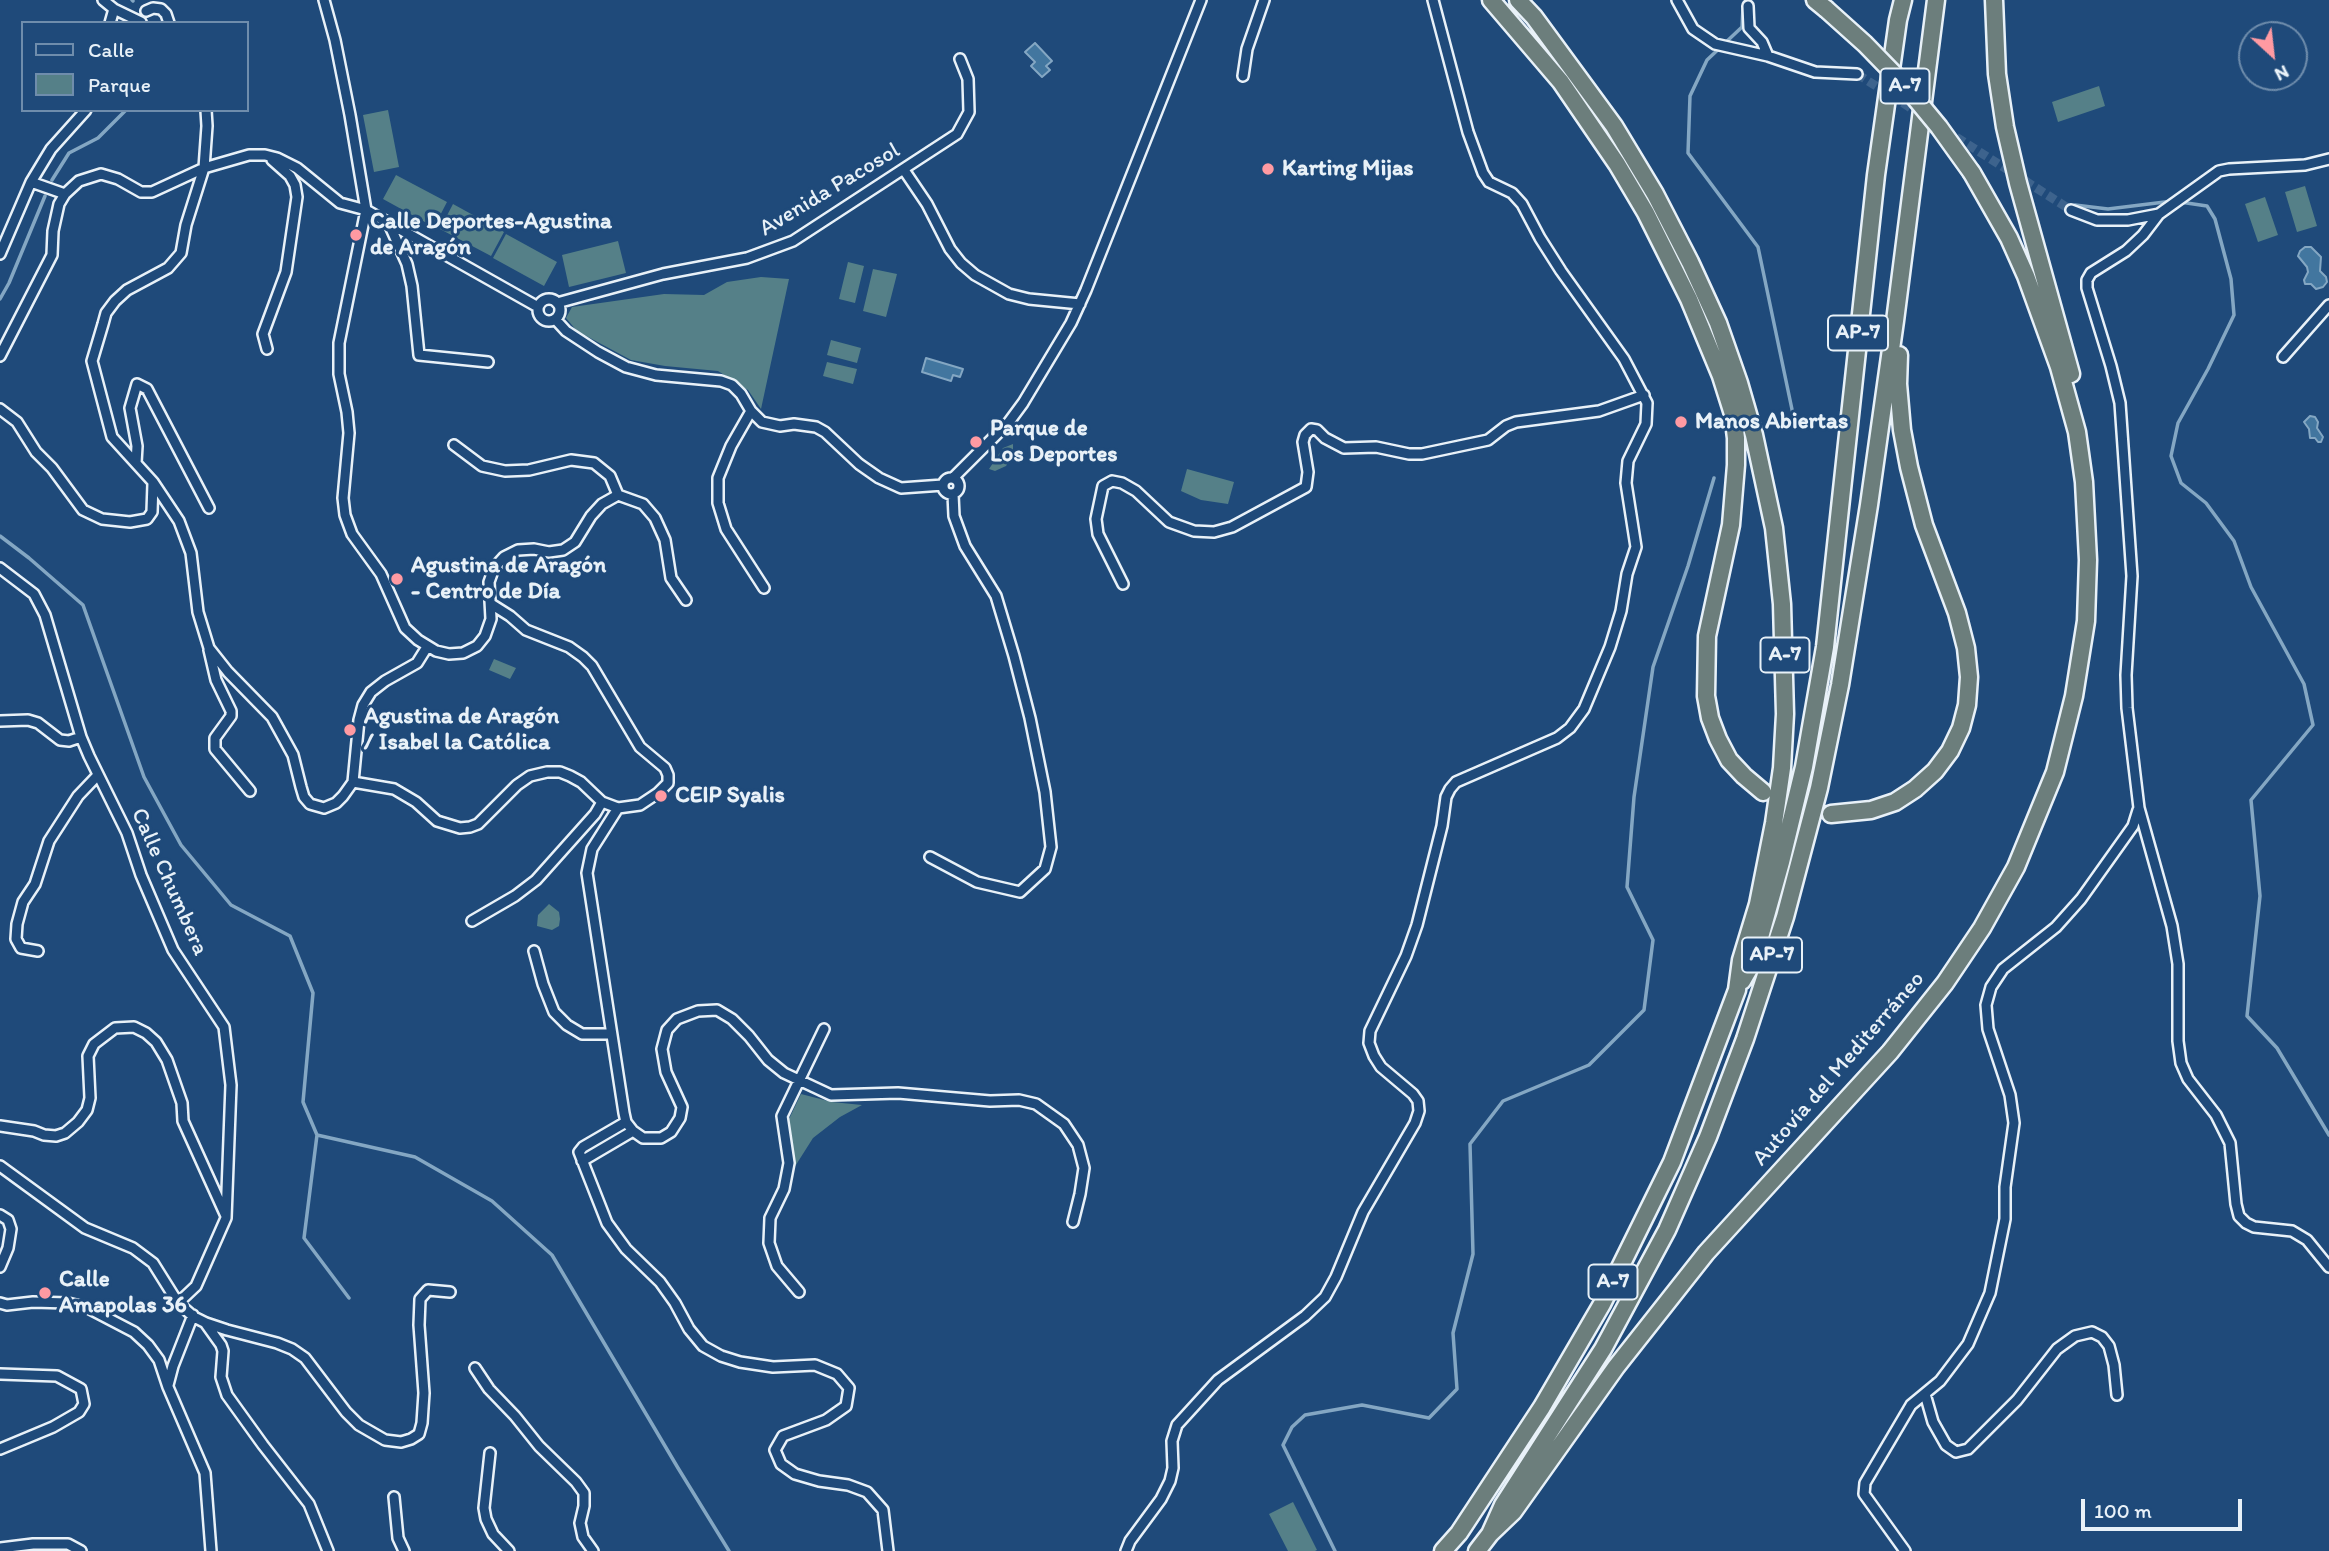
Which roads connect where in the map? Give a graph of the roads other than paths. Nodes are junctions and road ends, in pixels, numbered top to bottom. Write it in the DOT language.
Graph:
graph roads {
  1 [pos="103,0"];
  2 [pos="153,0"];
  3 [pos="162,0"];
  4 [pos="324,0"];
  5 [pos="1200,0"];
  6 [pos="1264,0"];
  7 [pos="1433,0"];
  8 [pos="1491,0"];
  9 [pos="1503,0"];
  10 [pos="1518,0"];
  11 [pos="1677,0"];
  12 [pos="1897,0"];
  13 [pos="1903,0"];
  14 [pos="1936,0"];
  15 [pos="1994,0"];
  16 [pos="1820,4"];
  17 [pos="1748,6"];
  18 [pos="114,9"];
  19 [pos="146,11"];
  20 [pos="168,20"];
  21 [pos="1898,20"];
  22 [pos="111,21"];
  23 [pos="139,21"];
  24 [pos="141,21"];
  25 [pos="1550,40"];
  26 [pos="1768,56"];
  27 [pos="960,58"];
  28 [pos="1857,74"];
  29 [pos="1243,76"];
  30 [pos="84,112"];
  31 [pos="206,112"];
  32 [pos="265,155"];
  33 [pos="2329,159"];
  34 [pos="204,168"];
  35 [pos="904,170"];
  36 [pos="31,182"];
  37 [pos="65,194"];
  38 [pos="2071,210"];
  39 [pos="366,211"];
  40 [pos="2160,214"];
  41 [pos="389,224"];
  42 [pos="0,254"];
  43 [pos="557,303"];
  44 [pos="1080,304"];
  45 [pos="2329,305"];
  46 [pos="538,307"];
  47 [pos="555,319"];
  48 [pos="1895,321"];
  49 [pos="267,349"];
  50 [pos="0,356"];
  51 [pos="2283,356"];
  52 [pos="488,362"];
  53 [pos="1644,395"];
  54 [pos="0,409"];
  55 [pos="751,411"];
  56 [pos="2077,432"];
  57 [pos="454,445"];
  58 [pos="136,463"];
  59 [pos="953,478"];
  60 [pos="153,482"];
  61 [pos="943,485"];
  62 [pos="953,494"];
  63 [pos="618,495"];
  64 [pos="209,508"];
  65 [pos="0,568"];
  66 [pos="1123,584"];
  67 [pos="764,588"];
  68 [pos="686,600"];
  69 [pos="491,604"];
  70 [pos="427,646"];
  71 [pos="209,648"];
  72 [pos="228,671"];
  73 [pos="216,681"];
  74 [pos="0,721"];
  75 [pos="81,737"];
  76 [pos="98,775"];
  77 [pos="353,782"];
  78 [pos="250,791"];
  79 [pos="1763,792"];
  80 [pos="602,802"];
  81 [pos="618,808"];
  82 [pos="2139,808"];
  83 [pos="1831,814"];
  84 [pos="930,858"];
  85 [pos="472,921"];
  86 [pos="38,951"];
  87 [pos="534,951"];
  88 [pos="1737,990"];
  89 [pos="824,1029"];
  90 [pos="611,1034"];
  91 [pos="799,1081"];
  92 [pos="626,1122"];
  93 [pos="0,1126"];
  94 [pos="633,1131"];
  95 [pos="581,1157"];
  96 [pos="0,1166"];
  97 [pos="0,1215"];
  98 [pos="226,1218"];
  99 [pos="1073,1222"];
  100 [pos="0,1267"];
  101 [pos="2329,1267"];
  102 [pos="450,1292"];
  103 [pos="799,1292"];
  104 [pos="0,1303"];
  105 [pos="177,1303"];
  106 [pos="192,1315"];
  107 [pos="206,1324"];
  108 [pos="475,1368"];
  109 [pos="0,1374"];
  110 [pos="168,1387"];
  111 [pos="1925,1394"];
  112 [pos="2117,1395"];
  113 [pos="0,1450"];
  114 [pos="489,1454"];
  115 [pos="394,1497"];
  116 [pos="1490,1534"];
  117 [pos="0,1548"];
  118 [pos="81,1551"];
  119 [pos="211,1551"];
  120 [pos="328,1551"];
  121 [pos="404,1551"];
  122 [pos="509,1551"];
  123 [pos="593,1551"];
  124 [pos="888,1551"];
  125 [pos="1126,1551"];
  126 [pos="1443,1551"];
  127 [pos="1477,1551"];
  128 [pos="1905,1551"];
  1 -- 18 [label="street"];
  2 -- 19 [label="street"];
  3 -- 20 [label="street"];
  4 -- 39 [label="street"];
  5 -- 44 [label="street"];
  6 -- 29 [label="street"];
  7 -- 53 [label="street"];
  8 -- 79 [label="highway"];
  9 -- 25 [label="highway"];
  10 -- 25 [label="highway, A-7"];
  11 -- 26 [label="street"];
  12 -- 21 [label="highway"];
  13 -- 21 [label="highway, AP-7"];
  14 -- 48 [label="highway, AP-7"];
  15 -- 56 [label="highway"];
  16 -- 56 [label="highway, Autovía del Mediterráneo / A-7, bridge"];
  17 -- 26 [label="street"];
  18 -- 22 [label="street"];
  18 -- 23 [label="street"];
  19 -- 20 [label="street"];
  19 -- 24 [label="street"];
  21 -- 88 [label="highway, AP-7"];
  25 -- 88 [label="highway, A-7"];
  26 -- 28 [label="street"];
  27 -- 35 [label="street, Avenida Pacosol"];
  30 -- 36 [label="street"];
  31 -- 34 [label="street"];
  32 -- 34 [label="street"];
  32 -- 39 [label="street"];
  32 -- 49 [label="street"];
  33 -- 40 [label="street"];
  34 -- 37 [label="street"];
  34 -- 58 [label="street"];
  35 -- 43 [label="street, Avenida Pacosol"];
  35 -- 44 [label="street"];
  36 -- 37 [label="street"];
  36 -- 42 [label="street"];
  37 -- 50 [label="street"];
  38 -- 40 [label="street"];
  39 -- 41 [label="street"];
  39 -- 70 [label="street"];
  40 -- 82 [label="street"];
  41 -- 46 [label="street"];
  41 -- 52 [label="street"];
  43 -- 46 [label="street"];
  43 -- 47 [label="street"];
  44 -- 59 [label="street"];
  45 -- 51 [label="street"];
  46 -- 47 [label="street"];
  47 -- 55 [label="street"];
  48 -- 83 [label="highway"];
  48 -- 116 [label="highway, AP-7"];
  53 -- 66 [label="street"];
  53 -- 125 [label="street"];
  54 -- 60 [label="street"];
  55 -- 61 [label="street"];
  55 -- 67 [label="street"];
  56 -- 116 [label="highway, Autovía del Mediterráneo / A-7"];
  57 -- 63 [label="street"];
  58 -- 60 [label="street"];
  58 -- 64 [label="street"];
  59 -- 61 [label="street"];
  59 -- 62 [label="street"];
  60 -- 71 [label="street"];
  61 -- 62 [label="street"];
  62 -- 84 [label="street"];
  63 -- 68 [label="street"];
  63 -- 69 [label="street"];
  65 -- 75 [label="street, Calle Chumbera"];
  69 -- 70 [label="street"];
  69 -- 81 [label="street"];
  70 -- 77 [label="street"];
  71 -- 72 [label="street"];
  71 -- 73 [label="street"];
  72 -- 73 [label="street"];
  72 -- 77 [label="street"];
  73 -- 78 [label="street"];
  74 -- 75 [label="street"];
  75 -- 76 [label="street, Calle Chumbera"];
  76 -- 86 [label="street"];
  76 -- 98 [label="street, Calle Chumbera"];
  77 -- 80 [label="street"];
  80 -- 81 [label="street"];
  80 -- 85 [label="street"];
  81 -- 90 [label="street"];
  82 -- 101 [label="street"];
  82 -- 111 [label="street"];
  87 -- 90 [label="street"];
  88 -- 126 [label="highway, A-7"];
  89 -- 91 [label="street"];
  90 -- 92 [label="street"];
  91 -- 94 [label="street"];
  91 -- 99 [label="street"];
  91 -- 103 [label="street"];
  92 -- 94 [label="street"];
  92 -- 95 [label="street"];
  93 -- 98 [label="street"];
  94 -- 95 [label="street"];
  95 -- 124 [label="street"];
  96 -- 105 [label="street"];
  97 -- 100 [label="street"];
  98 -- 105 [label="street, Calle Chumbera"];
  102 -- 107 [label="street"];
  104 -- 110 [label="street"];
  105 -- 106 [label="street"];
  106 -- 107 [label="street"];
  106 -- 110 [label="street"];
  107 -- 120 [label="street"];
  108 -- 123 [label="street"];
  109 -- 113 [label="street"];
  110 -- 119 [label="street"];
  111 -- 112 [label="street"];
  111 -- 128 [label="street"];
  114 -- 122 [label="street"];
  115 -- 121 [label="street"];
  116 -- 127 [label="highway, Autovía del Mediterráneo / A-7"];
  117 -- 118 [label="street"];
}
